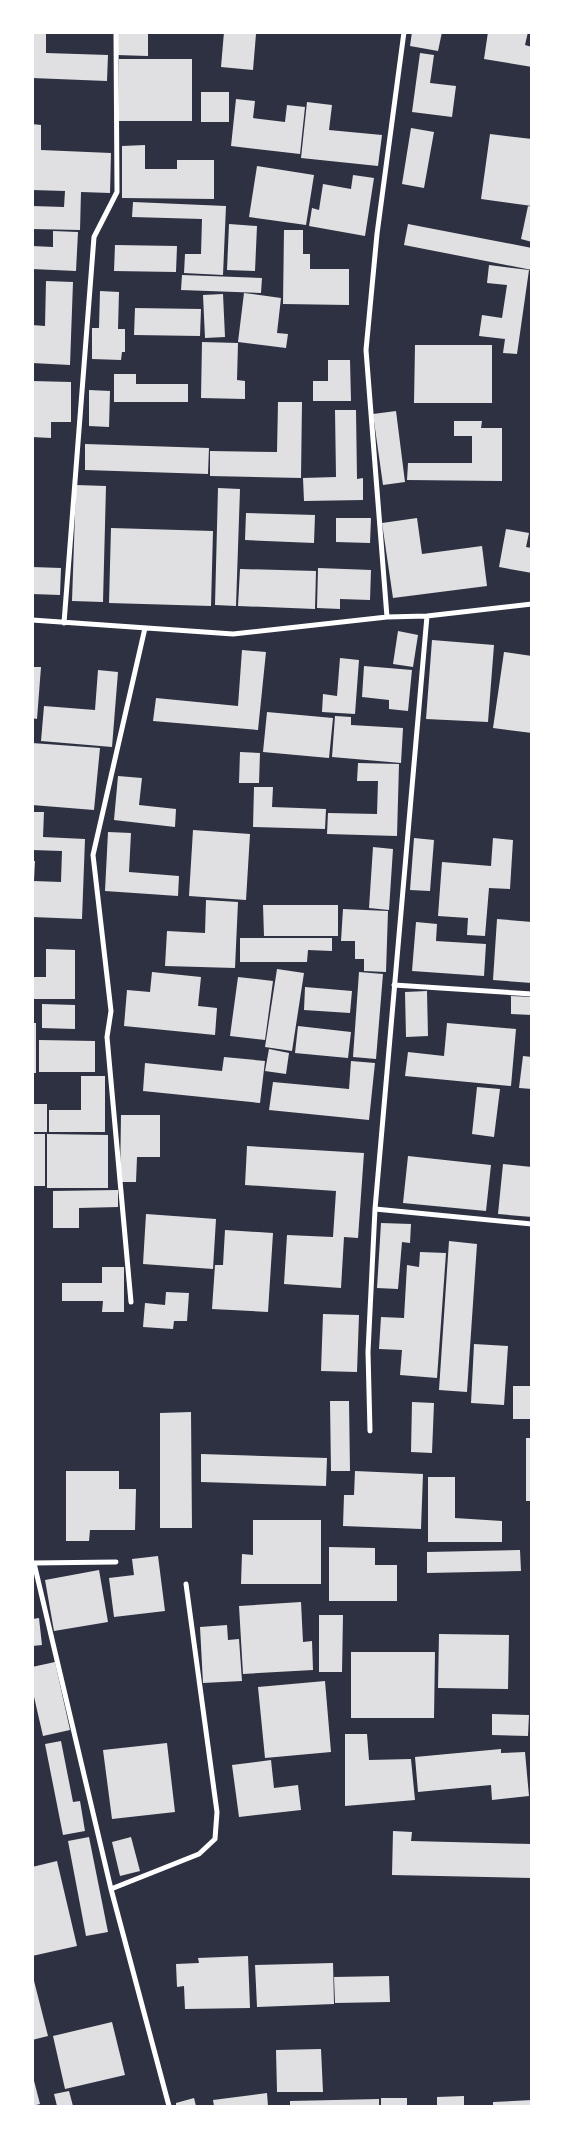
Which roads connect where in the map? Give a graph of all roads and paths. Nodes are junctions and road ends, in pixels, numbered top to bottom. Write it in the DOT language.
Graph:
graph roads {
  1 [pos="116,32"];
  2 [pos="404,32"];
  3 [pos="532,604"];
  4 [pos="427,616"];
  5 [pos="386,617"];
  6 [pos="32,620"];
  7 [pos="64,623"];
  8 [pos="145,628"];
  9 [pos="394,985"];
  10 [pos="532,994"];
  11 [pos="375,1209"];
  12 [pos="532,1224"];
  13 [pos="131,1302"];
  14 [pos="370,1431"];
  15 [pos="116,1562"];
  16 [pos="33,1563"];
  17 [pos="186,1584"];
  18 [pos="111,1889"];
  19 [pos="169,2106"];
  1 -- 7 [label="street"];
  2 -- 5 [label="street"];
  3 -- 4 [label="street"];
  4 -- 5 [label="street"];
  4 -- 9 [label="street"];
  5 -- 8 [label="street"];
  6 -- 7 [label="street"];
  7 -- 8 [label="street"];
  8 -- 13 [label="street"];
  9 -- 10 [label="street"];
  9 -- 11 [label="street"];
  11 -- 12 [label="street"];
  11 -- 14 [label="street"];
  15 -- 16 [label="street"];
  16 -- 18 [label="street"];
  17 -- 18 [label="street"];
  18 -- 19 [label="street"];
}
